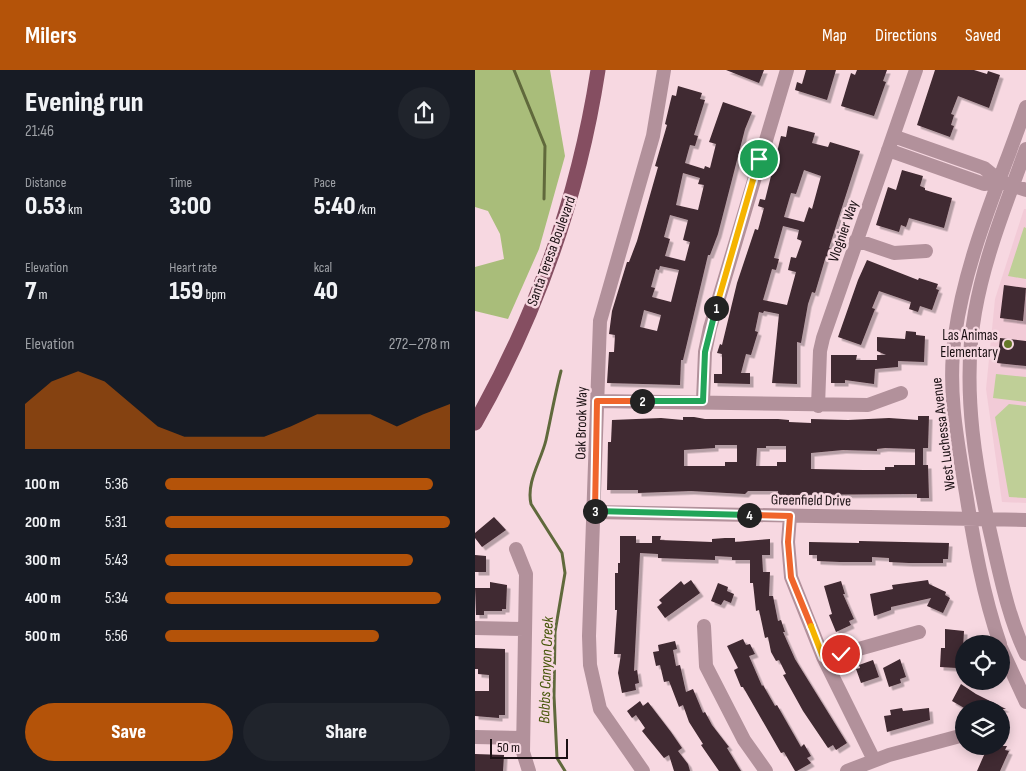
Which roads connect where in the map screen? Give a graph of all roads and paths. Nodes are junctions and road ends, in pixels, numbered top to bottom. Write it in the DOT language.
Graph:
graph roads {
  1 [pos="598,70"];
  2 [pos="664,70"];
  3 [pos="787,70"];
  4 [pos="916,70"];
  5 [pos="1026,107"];
  6 [pos="893,136"];
  7 [pos="1026,148"];
  8 [pos="888,150"];
  9 [pos="1013,185"];
  10 [pos="856,240"];
  11 [pos="926,251"];
  12 [pos="901,393"];
  13 [pos="597,401"];
  14 [pos="703,401"];
  15 [pos="818,406"];
  16 [pos="475,423"];
  17 [pos="595,512"];
  18 [pos="790,516"];
  19 [pos="970,519"];
  20 [pos="987,519"];
  21 [pos="1026,520"];
  22 [pos="516,549"];
  23 [pos="704,626"];
  24 [pos="475,628"];
  25 [pos="525,628"];
  26 [pos="919,632"];
  27 [pos="997,635"];
  28 [pos="1026,654"];
  29 [pos="823,657"];
  30 [pos="1010,667"];
  31 [pos="1026,702"];
  32 [pos="475,737"];
  33 [pos="955,737"];
  34 [pos="523,738"];
  35 [pos="874,760"];
  36 [pos="529,771"];
  37 [pos="643,771"];
  38 [pos="766,771"];
  39 [pos="847,771"];
  1 -- 16 [label="main road, Santa Teresa Boulevard"];
  2 -- 13 [label="street, Oak Brook Way"];
  3 -- 14 [label="street"];
  4 -- 6 [label="street, Vlognier Way"];
  5 -- 9 [label="street, West Luchessa Avenue"];
  6 -- 8 [label="street, Vlognier Way"];
  6 -- 9 [label="street"];
  7 -- 9 [label="street, West Luchessa Avenue"];
  8 -- 9 [label="street"];
  8 -- 10 [label="street, Vlognier Way"];
  9 -- 19 [label="street, West Luchessa Avenue"];
  9 -- 20 [label="street, West Luchessa Avenue"];
  10 -- 11 [label="street"];
  10 -- 15 [label="street, Vlognier Way"];
  12 -- 15 [label="street"];
  13 -- 14 [label="street"];
  13 -- 17 [label="street, Oak Brook Way"];
  14 -- 15 [label="street"];
  17 -- 18 [label="street, Greenfield Drive"];
  17 -- 37 [label="street, Oak Brook Way"];
  18 -- 19 [label="street, Greenfield Drive"];
  18 -- 29 [label="street"];
  19 -- 20 [label="street, Greenfield Drive"];
  19 -- 27 [label="street, West Luchessa Avenue"];
  20 -- 21 [label="street, Greenfield Drive"];
  20 -- 28 [label="street, West Luchessa Avenue"];
  22 -- 25 [label="street"];
  23 -- 38 [label="street"];
  24 -- 25 [label="street"];
  25 -- 34 [label="street"];
  26 -- 29 [label="street"];
  29 -- 35 [label="street"];
  30 -- 31 [label="street"];
  32 -- 34 [label="street"];
  33 -- 35 [label="street"];
  34 -- 36 [label="street"];
  35 -- 39 [label="street"];
}
